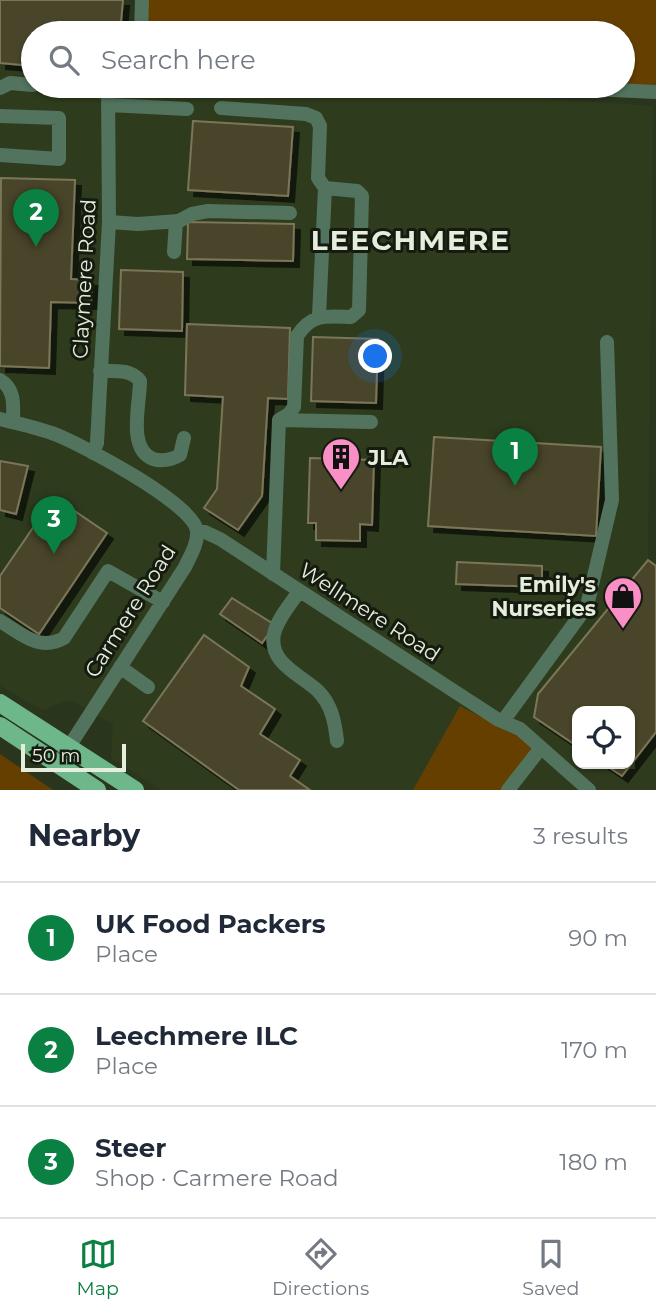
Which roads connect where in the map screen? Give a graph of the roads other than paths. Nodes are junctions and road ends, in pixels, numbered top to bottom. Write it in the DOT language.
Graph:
graph roads {
  1 [pos="142,0"];
  2 [pos="141,21"];
  3 [pos="21,84"];
  4 [pos="0,88"];
  5 [pos="635,91"];
  6 [pos="656,92"];
  7 [pos="108,98"];
  8 [pos="129,98"];
  9 [pos="221,108"];
  10 [pos="187,109"];
  11 [pos="0,116"];
  12 [pos="0,155"];
  13 [pos="325,188"];
  14 [pos="290,214"];
  15 [pos="176,221"];
  16 [pos="109,222"];
  17 [pos="174,252"];
  18 [pos="319,316"];
  19 [pos="607,342"];
  20 [pos="100,371"];
  21 [pos="0,380"];
  22 [pos="7,420"];
  23 [pos="279,420"];
  24 [pos="371,422"];
  25 [pos="184,438"];
  26 [pos="93,453"];
  27 [pos="197,531"];
  28 [pos="272,574"];
  29 [pos="299,591"];
  30 [pos="163,602"];
  31 [pos="0,621"];
  32 [pos="120,667"];
  33 [pos="148,687"];
  34 [pos="0,703"];
  35 [pos="503,721"];
  36 [pos="0,726"];
  37 [pos="337,741"];
  38 [pos="68,748"];
  39 [pos="540,749"];
  40 [pos="58,764"];
  41 [pos="97,790"];
  42 [pos="135,790"];
  43 [pos="508,790"];
  44 [pos="589,790"];
  1 -- 2 [label="street"];
  3 -- 4 [label="street"];
  5 -- 6 [label="street"];
  7 -- 16 [label="street, Claymere Road"];
  8 -- 10 [label="street"];
  9 -- 13 [label="street"];
  11 -- 12 [label="street"];
  13 -- 18 [label="street"];
  13 -- 18 [label="street"];
  14 -- 15 [label="street"];
  15 -- 16 [label="street"];
  15 -- 17 [label="street"];
  16 -- 20 [label="street, Claymere Road"];
  18 -- 23 [label="street"];
  19 -- 35 [label="street"];
  20 -- 25 [label="street"];
  20 -- 26 [label="street, Claymere Road"];
  21 -- 22 [label="street"];
  22 -- 26 [label="street, Carmere Road"];
  23 -- 24 [label="street"];
  23 -- 28 [label="street"];
  26 -- 27 [label="street, Carmere Road"];
  27 -- 28 [label="street, Wellmere Road"];
  27 -- 30 [label="street, Carmere Road"];
  28 -- 29 [label="street, Wellmere Road"];
  29 -- 35 [label="street, Wellmere Road"];
  29 -- 37 [label="street"];
  30 -- 31 [label="street"];
  30 -- 32 [label="street, Carmere Road"];
  32 -- 33 [label="street"];
  32 -- 38 [label="street, Carmere Road"];
  34 -- 38 [label="main road"];
  35 -- 39 [label="street, Wellmere Road"];
  36 -- 40 [label="main road"];
  38 -- 40 [label="street, Carmere Road"];
  38 -- 42 [label="main road"];
  39 -- 43 [label="street"];
  39 -- 44 [label="street, Wellmere Road"];
  40 -- 41 [label="main road"];
}
